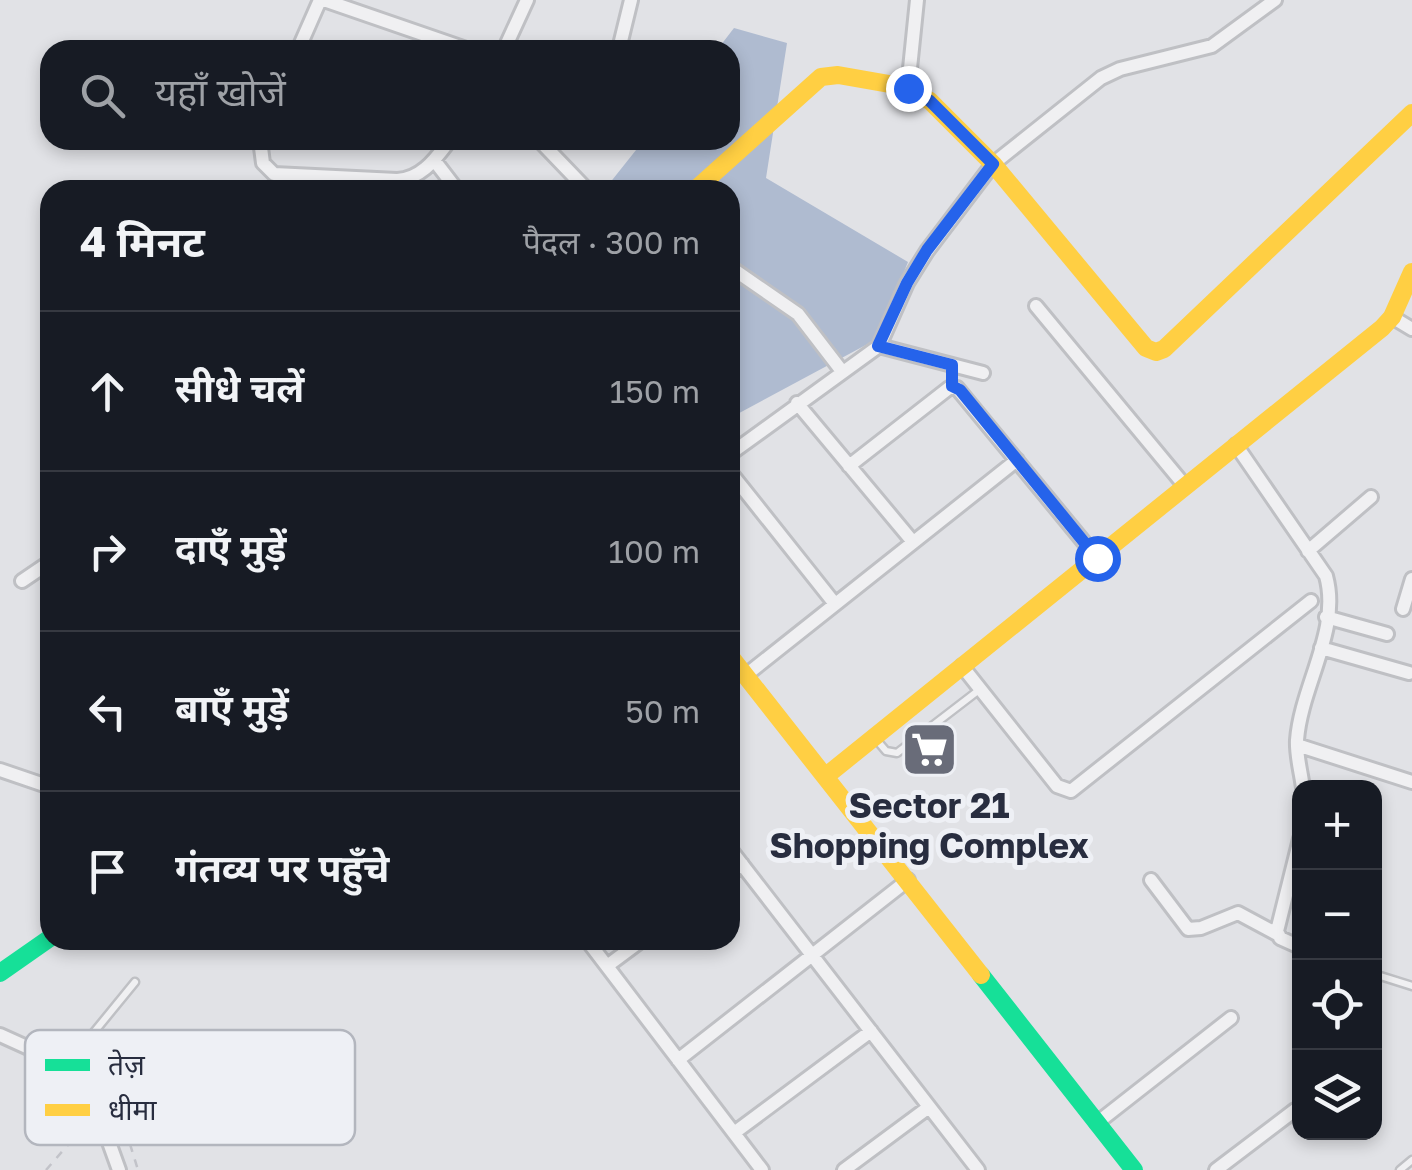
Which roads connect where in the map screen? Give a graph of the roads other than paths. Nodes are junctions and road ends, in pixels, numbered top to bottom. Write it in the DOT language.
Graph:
graph roads {
  1 [pos="322,0"];
  2 [pos="527,0"];
  3 [pos="631,0"];
  4 [pos="917,0"];
  5 [pos="1275,0"];
  6 [pos="303,40"];
  7 [pos="440,40"];
  8 [pos="509,40"];
  9 [pos="621,40"];
  10 [pos="908,88"];
  11 [pos="1412,113"];
  12 [pos="261,150"];
  13 [pos="442,150"];
  14 [pos="549,150"];
  15 [pos="434,160"];
  16 [pos="993,164"];
  17 [pos="406,180"];
  18 [pos="406,180"];
  19 [pos="450,180"];
  20 [pos="577,180"];
  21 [pos="706,180"];
  22 [pos="1412,272"];
  23 [pos="740,274"];
  24 [pos="1036,306"];
  25 [pos="1392,316"];
  26 [pos="1412,329"];
  27 [pos="878,346"];
  28 [pos="952,365"];
  29 [pos="841,370"];
  30 [pos="982,373"];
  31 [pos="952,386"];
  32 [pos="797,403"];
  33 [pos="1236,445"];
  34 [pos="740,446"];
  35 [pos="1017,460"];
  36 [pos="849,466"];
  37 [pos="740,485"];
  38 [pos="1186,486"];
  39 [pos="1372,497"];
  40 [pos="913,542"];
  41 [pos="1308,551"];
  42 [pos="1097,558"];
  43 [pos="40,569"];
  44 [pos="1412,579"];
  45 [pos="22,581"];
  46 [pos="1311,601"];
  47 [pos="835,604"];
  48 [pos="1403,609"];
  49 [pos="1326,616"];
  50 [pos="1387,634"];
  51 [pos="1321,648"];
  52 [pos="962,666"];
  53 [pos="740,668"];
  54 [pos="1409,673"];
  55 [pos="746,675"];
  56 [pos="980,689"];
  57 [pos="875,737"];
  58 [pos="1297,745"];
  59 [pos="0,770"];
  60 [pos="826,776"];
  61 [pos="1302,780"];
  62 [pos="1412,782"];
  63 [pos="40,784"];
  64 [pos="740,861"];
  65 [pos="742,864"];
  66 [pos="1293,870"];
  67 [pos="908,880"];
  68 [pos="1151,880"];
  69 [pos="1279,935"];
  70 [pos="1292,942"];
  71 [pos="40,945"];
  72 [pos="595,950"];
  73 [pos="629,950"];
  74 [pos="812,955"];
  75 [pos="607,966"];
  76 [pos="0,974"];
  77 [pos="1382,977"];
  78 [pos="135,982"];
  79 [pos="1412,986"];
  80 [pos="1230,1018"];
  81 [pos="96,1030"];
  82 [pos="871,1031"];
  83 [pos="0,1035"];
  84 [pos="25,1046"];
  85 [pos="678,1060"];
  86 [pos="929,1106"];
  87 [pos="1292,1113"];
  88 [pos="1097,1123"];
  89 [pos="734,1133"];
  90 [pos="110,1145"];
  91 [pos="1412,1160"];
  92 [pos="119,1170"];
  93 [pos="762,1170"];
  94 [pos="844,1170"];
  95 [pos="978,1170"];
  96 [pos="1134,1170"];
  97 [pos="1216,1170"];
  98 [pos="1400,1170"];
  1 -- 6 [label="street"];
  1 -- 7 [label="street"];
  2 -- 8 [label="street"];
  3 -- 9 [label="street"];
  4 -- 10 [label="street"];
  5 -- 16 [label="street"];
  10 -- 16 [label="street"];
  10 -- 21 [label="street"];
  11 -- 16 [label="street"];
  12 -- 18 [label="street"];
  13 -- 15 [label="street"];
  14 -- 20 [label="street"];
  15 -- 17 [label="street"];
  15 -- 19 [label="street"];
  16 -- 27 [label="street"];
  22 -- 25 [label="street"];
  23 -- 29 [label="street"];
  24 -- 38 [label="street"];
  25 -- 26 [label="street"];
  25 -- 33 [label="street"];
  27 -- 28 [label="street"];
  27 -- 29 [label="street"];
  28 -- 30 [label="street"];
  28 -- 31 [label="street"];
  29 -- 32 [label="street"];
  31 -- 35 [label="street"];
  31 -- 36 [label="street"];
  32 -- 34 [label="street"];
  32 -- 36 [label="street"];
  33 -- 38 [label="street"];
  33 -- 41 [label="street"];
  35 -- 40 [label="street"];
  35 -- 42 [label="street"];
  36 -- 40 [label="street"];
  37 -- 47 [label="street"];
  38 -- 42 [label="street"];
  39 -- 41 [label="street"];
  40 -- 47 [label="street"];
  41 -- 49 [label="street"];
  42 -- 52 [label="street"];
  43 -- 45 [label="street"];
  44 -- 48 [label="street"];
  46 -- 56 [label="street"];
  47 -- 55 [label="street"];
  49 -- 50 [label="street"];
  49 -- 51 [label="street"];
  51 -- 54 [label="street"];
  51 -- 58 [label="street"];
  52 -- 56 [label="street"];
  52 -- 57 [label="street"];
  53 -- 55 [label="street"];
  55 -- 60 [label="street"];
  56 -- 57 [label="lane"];
  57 -- 60 [label="street"];
  58 -- 61 [label="street"];
  58 -- 62 [label="street"];
  59 -- 63 [label="street"];
  60 -- 67 [label="street"];
  64 -- 65 [label="street"];
  65 -- 74 [label="street"];
  66 -- 69 [label="street"];
  67 -- 74 [label="street"];
  67 -- 88 [label="street"];
  68 -- 69 [label="street"];
  69 -- 70 [label="street"];
  71 -- 76 [label="street"];
  72 -- 75 [label="street"];
  73 -- 75 [label="street"];
  74 -- 82 [label="street"];
  74 -- 85 [label="street"];
  75 -- 85 [label="street"];
  77 -- 79 [label="lane"];
  78 -- 81 [label="lane"];
  80 -- 88 [label="street"];
  82 -- 86 [label="street"];
  82 -- 89 [label="street"];
  83 -- 84 [label="street"];
  85 -- 89 [label="street"];
  86 -- 94 [label="street"];
  86 -- 95 [label="street"];
  87 -- 97 [label="street"];
  88 -- 96 [label="street"];
  89 -- 93 [label="street"];
  90 -- 92 [label="street"];
  91 -- 98 [label="lane"];
}
